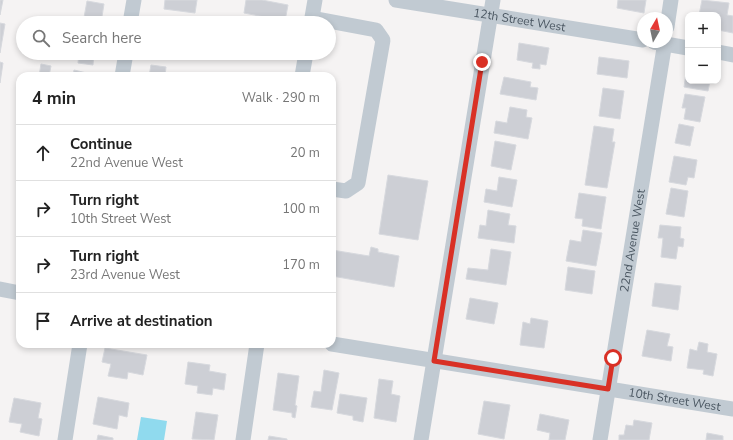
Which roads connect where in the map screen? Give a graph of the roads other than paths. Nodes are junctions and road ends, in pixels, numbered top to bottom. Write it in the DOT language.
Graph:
graph roads {
  1 [pos="134,0"];
  2 [pos="315,0"];
  3 [pos="396,0"];
  4 [pos="493,0"];
  5 [pos="671,0"];
  6 [pos="669,12"];
  7 [pos="490,15"];
  8 [pos="131,16"];
  9 [pos="312,16"];
  10 [pos="336,24"];
  11 [pos="637,39"];
  12 [pos="673,45"];
  13 [pos="685,47"];
  14 [pos="660,48"];
  15 [pos="721,53"];
  16 [pos="733,55"];
  17 [pos="125,60"];
  18 [pos="305,60"];
  19 [pos="123,72"];
  20 [pos="303,72"];
  21 [pos="336,189"];
  22 [pos="0,289"];
  23 [pos="16,292"];
  24 [pos="336,345"];
  25 [pos="79,348"];
  26 [pos="257,348"];
  27 [pos="434,361"];
  28 [pos="608,389"];
  29 [pos="733,409"];
  30 [pos="65,440"];
  31 [pos="242,440"];
  32 [pos="421,440"];
  33 [pos="600,440"];
  1 -- 8 [label="street"];
  2 -- 9 [label="street"];
  3 -- 7 [label="street, 12th Street West"];
  4 -- 7 [label="street"];
  5 -- 6 [label="street"];
  7 -- 11 [label="street, 12th Street West"];
  7 -- 27 [label="street"];
  10 -- 21 [label="street"];
  12 -- 13 [label="street"];
  14 -- 28 [label="street, 22nd Avenue West"];
  15 -- 16 [label="street"];
  17 -- 19 [label="street"];
  18 -- 20 [label="street"];
  22 -- 23 [label="street"];
  24 -- 27 [label="street, 10th Street West"];
  25 -- 30 [label="street"];
  26 -- 31 [label="street"];
  27 -- 28 [label="street, 10th Street West"];
  27 -- 32 [label="street"];
  28 -- 29 [label="street, 10th Street West"];
  28 -- 33 [label="street, 22nd Avenue West"];
}
